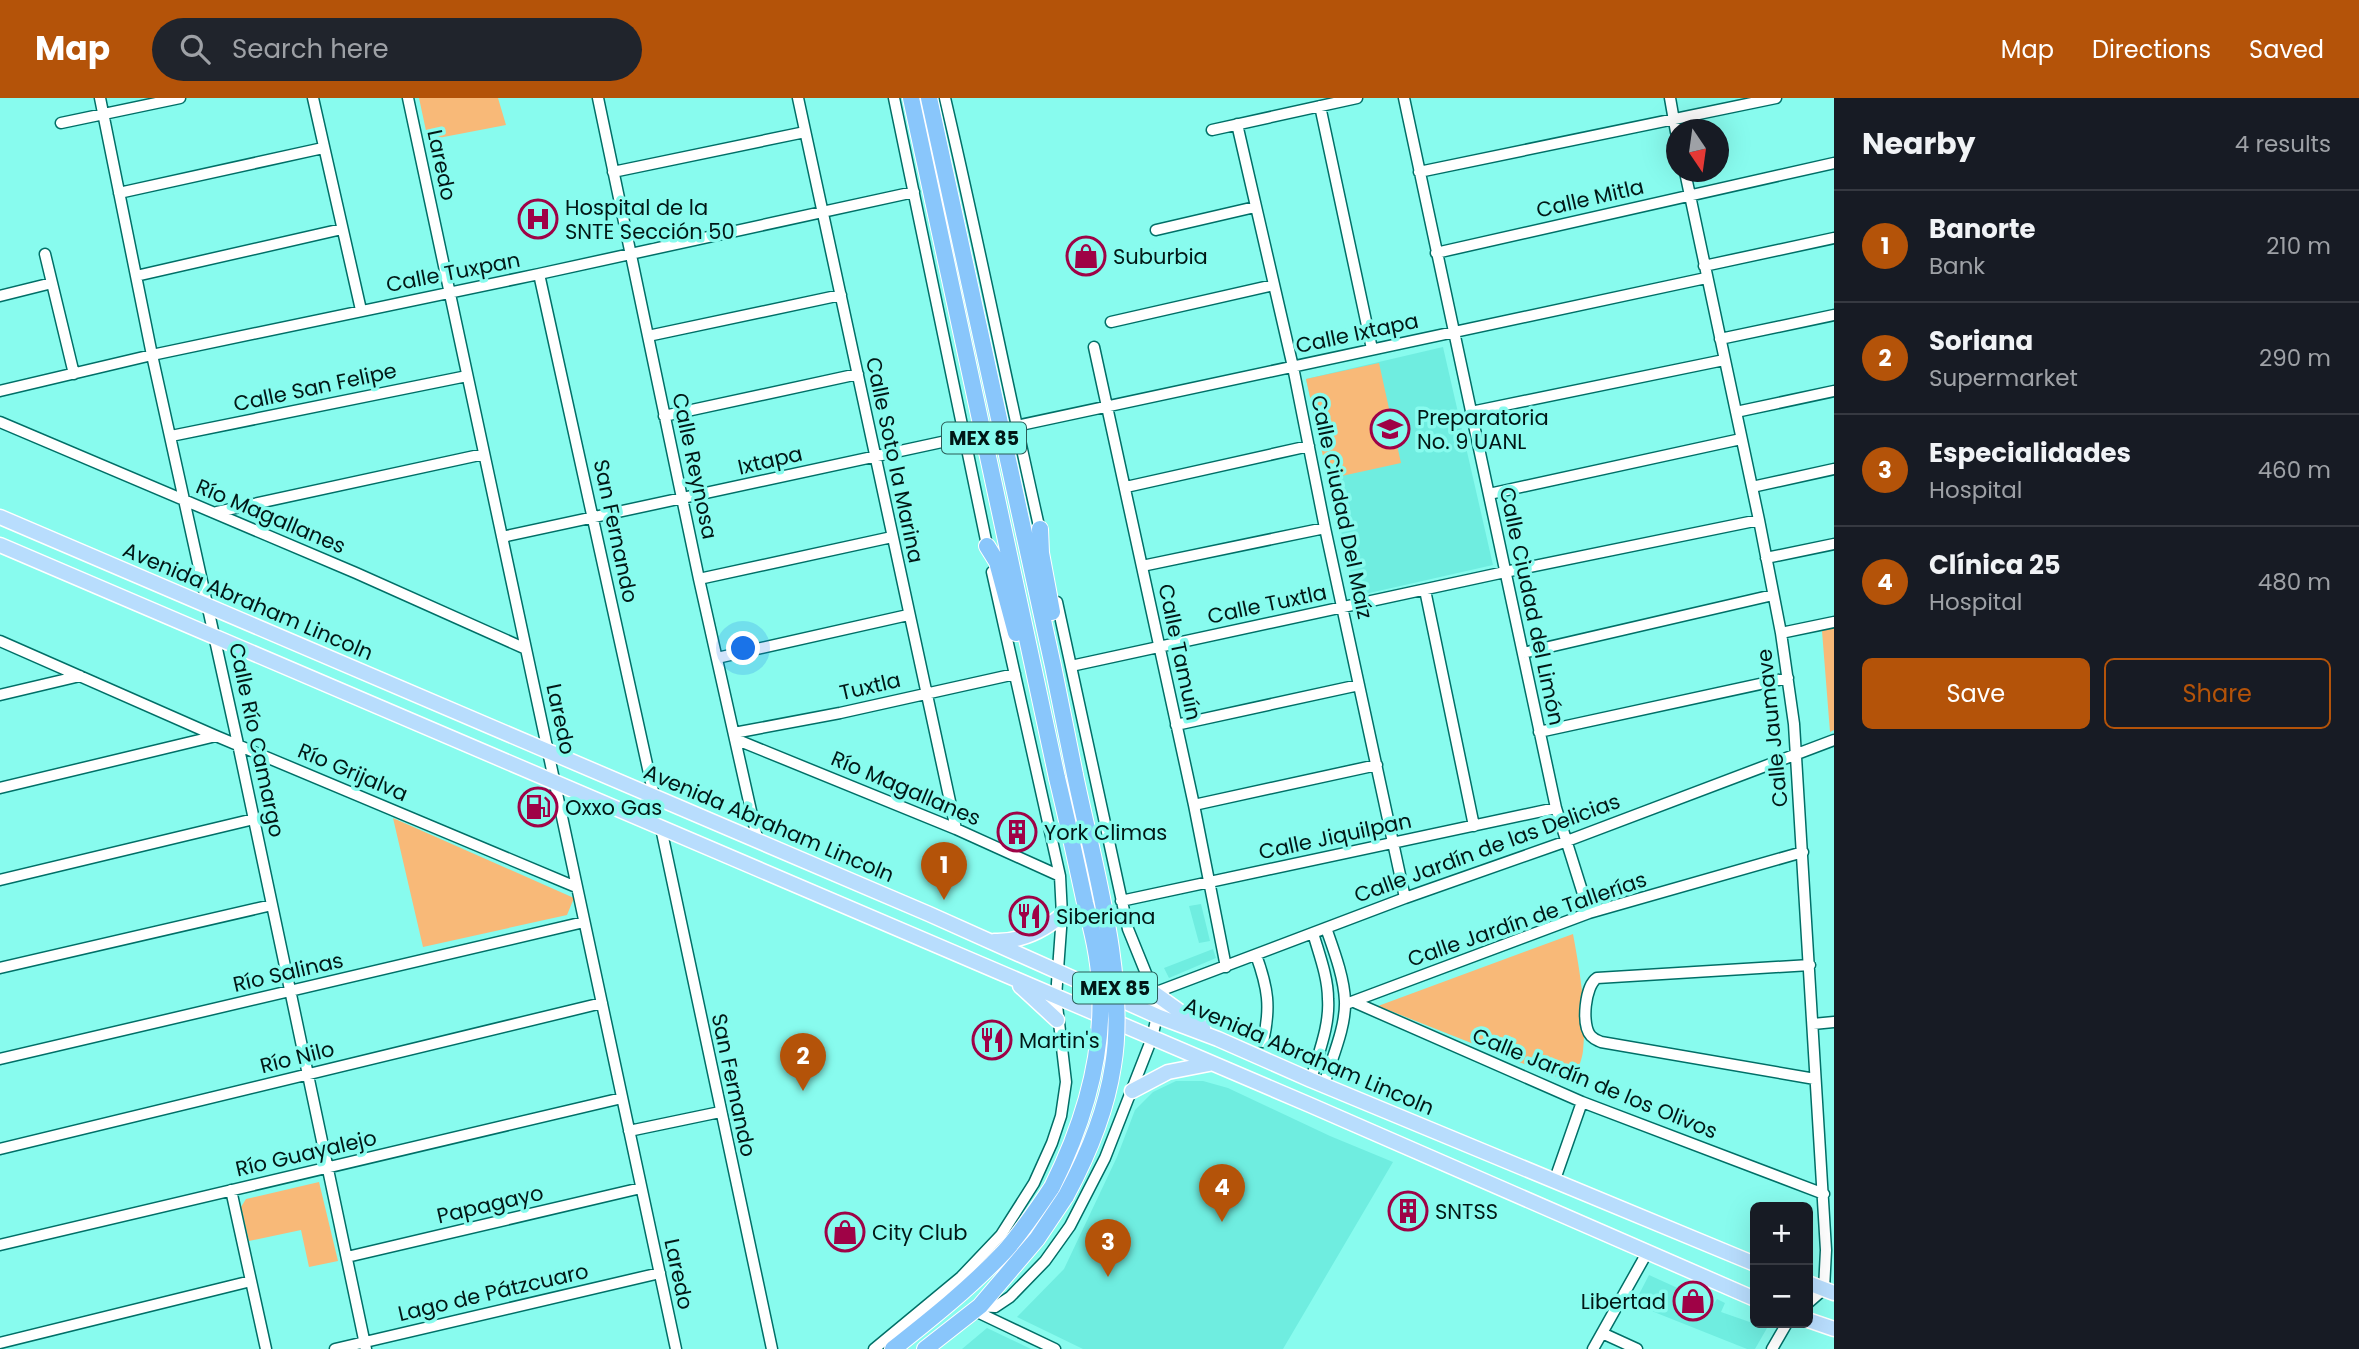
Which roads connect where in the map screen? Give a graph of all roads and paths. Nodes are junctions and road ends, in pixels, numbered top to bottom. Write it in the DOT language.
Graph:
graph roads {
  1 [pos="100,98"];
  2 [pos="180,98"];
  3 [pos="313,98"];
  4 [pos="408,98"];
  5 [pos="598,98"];
  6 [pos="798,98"];
  7 [pos="894,98"];
  8 [pos="911,98"];
  9 [pos="929,98"];
  10 [pos="945,98"];
  11 [pos="1357,98"];
  12 [pos="1404,98"];
  13 [pos="1670,98"];
  14 [pos="1776,98"];
  15 [pos="1320,106"];
  16 [pos="103,115"];
  17 [pos="1674,118"];
  18 [pos="61,123"];
  19 [pos="1237,124"];
  20 [pos="1212,130"];
  21 [pos="805,132"];
  22 [pos="323,148"];
  23 [pos="1834,163"];
  24 [pos="613,172"];
  25 [pos="1419,172"];
  26 [pos="1687,182"];
  27 [pos="914,192"];
  28 [pos="119,193"];
  29 [pos="1690,195"];
  30 [pos="1255,207"];
  31 [pos="823,212"];
  32 [pos="342,229"];
  33 [pos="1156,230"];
  34 [pos="1834,238"];
  35 [pos="1436,253"];
  36 [pos="45,254"];
  37 [pos="631,254"];
  38 [pos="1705,272"];
  39 [pos="539,274"];
  40 [pos="136,276"];
  41 [pos="52,283"];
  42 [pos="1274,285"];
  43 [pos="450,293"];
  44 [pos="841,295"];
  45 [pos="0,296"];
  46 [pos="361,310"];
  47 [pos="1834,315"];
  48 [pos="1111,322"];
  49 [pos="1453,332"];
  50 [pos="648,336"];
  51 [pos="1720,339"];
  52 [pos="1094,347"];
  53 [pos="1372,349"];
  54 [pos="152,355"];
  55 [pos="1724,360"];
  56 [pos="1293,367"];
  57 [pos="74,374"];
  58 [pos="858,374"];
  59 [pos="467,376"];
  60 [pos="0,391"];
  61 [pos="1834,391"];
  62 [pos="1108,406"];
  63 [pos="1471,412"];
  64 [pos="1736,412"];
  65 [pos="664,416"];
  66 [pos="0,422"];
  67 [pos="1016,426"];
  68 [pos="171,436"];
  69 [pos="965,437"];
  70 [pos="1741,439"];
  71 [pos="1309,446"];
  72 [pos="484,454"];
  73 [pos="874,456"];
  74 [pos="1834,469"];
  75 [pos="1126,487"];
  76 [pos="1752,487"];
  77 [pos="1489,494"];
  78 [pos="184,499"];
  79 [pos="683,500"];
  80 [pos="216,512"];
  81 [pos="0,517"];
  82 [pos="594,518"];
  83 [pos="1759,520"];
  84 [pos="1325,528"];
  85 [pos="1040,529"];
  86 [pos="502,537"];
  87 [pos="892,537"];
  88 [pos="1834,544"];
  89 [pos="0,545"];
  90 [pos="987,547"];
  91 [pos="1766,558"];
  92 [pos="1142,566"];
  93 [pos="1505,572"];
  94 [pos="699,579"];
  95 [pos="1425,590"];
  96 [pos="1773,595"];
  97 [pos="208,607"];
  98 [pos="1343,607"];
  99 [pos="908,615"];
  100 [pos="1834,622"];
  101 [pos="1781,633"];
  102 [pos="215,638"];
  103 [pos="0,642"];
  104 [pos="1027,646"];
  105 [pos="1159,647"];
  106 [pos="526,649"];
  107 [pos="1523,653"];
  108 [pos="717,658"];
  109 [pos="1053,666"];
  110 [pos="1071,666"];
  111 [pos="1015,674"];
  112 [pos="80,676"];
  113 [pos="1788,678"];
  114 [pos="1359,685"];
  115 [pos="925,693"];
  116 [pos="0,695"];
  117 [pos="1176,725"];
  118 [pos="1539,732"];
  119 [pos="216,736"];
  120 [pos="735,736"];
  121 [pos="1834,740"];
  122 [pos="239,744"];
  123 [pos="548,752"];
  124 [pos="1797,753"];
  125 [pos="1377,765"];
  126 [pos="554,782"];
  127 [pos="0,788"];
  128 [pos="654,796"];
  129 [pos="1194,805"];
  130 [pos="1556,808"];
  131 [pos="254,819"];
  132 [pos="1475,826"];
  133 [pos="662,828"];
  134 [pos="956,829"];
  135 [pos="1567,841"];
  136 [pos="758,842"];
  137 [pos="1392,843"];
  138 [pos="1803,852"];
  139 [pos="1060,876"];
  140 [pos="0,880"];
  141 [pos="1209,884"];
  142 [pos="576,887"];
  143 [pos="1405,898"];
  144 [pos="1121,901"];
  145 [pos="272,905"];
  146 [pos="1589,913"];
  147 [pos="929,915"];
  148 [pos="1062,915"];
  149 [pos="584,922"];
  150 [pos="950,924"];
  151 [pos="1326,928"];
  152 [pos="1313,933"];
  153 [pos="911,934"];
  154 [pos="987,941"];
  155 [pos="941,947"];
  156 [pos="1256,955"];
  157 [pos="1810,965"];
  158 [pos="1226,967"];
  159 [pos="0,968"];
  160 [pos="1058,971"];
  161 [pos="1341,976"];
  162 [pos="1012,978"];
  163 [pos="1326,979"];
  164 [pos="291,990"];
  165 [pos="1154,993"];
  166 [pos="1056,997"];
  167 [pos="602,1003"];
  168 [pos="1350,1003"];
  169 [pos="1157,1016"];
  170 [pos="1057,1020"];
  171 [pos="1834,1022"];
  172 [pos="1813,1024"];
  173 [pos="1325,1030"];
  174 [pos="1339,1035"];
  175 [pos="1152,1038"];
  176 [pos="1218,1039"];
  177 [pos="1264,1042"];
  178 [pos="0,1059"];
  179 [pos="1210,1063"];
  180 [pos="308,1074"];
  181 [pos="1815,1079"];
  182 [pos="1317,1083"];
  183 [pos="1132,1091"];
  184 [pos="622,1098"];
  185 [pos="1582,1102"];
  186 [pos="720,1112"];
  187 [pos="629,1131"];
  188 [pos="0,1149"];
  189 [pos="328,1167"];
  190 [pos="1554,1182"];
  191 [pos="641,1188"];
  192 [pos="231,1190"];
  193 [pos="1824,1194"];
  194 [pos="0,1245"];
  195 [pos="1648,1251"];
  196 [pos="347,1257"];
  197 [pos="1750,1262"];
  198 [pos="660,1273"];
  199 [pos="251,1281"];
  200 [pos="1829,1291"];
  201 [pos="1750,1297"];
  202 [pos="1813,1300"];
  203 [pos="978,1309"];
  204 [pos="1813,1322"];
  205 [pos="1784,1328"];
  206 [pos="1834,1329"];
  207 [pos="1602,1333"];
  208 [pos="0,1343"];
  209 [pos="366,1346"];
  210 [pos="265,1349"];
  211 [pos="335,1349"];
  212 [pos="676,1349"];
  213 [pos="772,1349"];
  214 [pos="874,1349"];
  215 [pos="892,1349"];
  216 [pos="925,1349"];
  217 [pos="1055,1349"];
  218 [pos="1593,1349"];
  219 [pos="1637,1349"];
  220 [pos="1772,1349"];
  1 -- 16 [label="street, Calle Río Camargo"];
  2 -- 16 [label="street"];
  3 -- 22 [label="street"];
  4 -- 43 [label="street, Laredo"];
  5 -- 24 [label="street, Calle Reynosa"];
  6 -- 21 [label="street, Calle Soto la Marina"];
  7 -- 27 [label="street"];
  8 -- 104 [label="highway, MEX 85"];
  9 -- 109 [label="highway, MEX 85"];
  10 -- 67 [label="street"];
  11 -- 15 [label="street"];
  12 -- 25 [label="street, Calle Ciudad del Limón"];
  13 -- 17 [label="street"];
  14 -- 17 [label="street"];
  15 -- 19 [label="street"];
  15 -- 53 [label="street"];
  16 -- 18 [label="street"];
  16 -- 28 [label="street, Calle Río Camargo"];
  17 -- 25 [label="street"];
  19 -- 20 [label="street"];
  19 -- 30 [label="street, Calle Ciudad Del Maíz"];
  21 -- 24 [label="street"];
  21 -- 31 [label="street, Calle Soto la Marina"];
  22 -- 28 [label="street"];
  22 -- 32 [label="street"];
  23 -- 29 [label="street, Calle Mitla"];
  24 -- 37 [label="street, Calle Reynosa"];
  25 -- 35 [label="street, Calle Ciudad del Limón"];
  26 -- 29 [label="street, Calle Jaumave"];
  27 -- 31 [label="street, Calle Tuxpan"];
  27 -- 69 [label="street"];
  28 -- 40 [label="street, Calle Río Camargo"];
  29 -- 35 [label="street, Calle Mitla"];
  29 -- 38 [label="street, Calle Jaumave"];
  30 -- 33 [label="street"];
  30 -- 42 [label="street, Calle Ciudad Del Maíz"];
  31 -- 37 [label="street, Calle Tuxpan"];
  31 -- 44 [label="street, Calle Soto la Marina"];
  32 -- 40 [label="street"];
  32 -- 46 [label="street"];
  34 -- 38 [label="street, Calle Ixtapa"];
  35 -- 49 [label="street, Calle Ciudad del Limón"];
  36 -- 41 [label="street"];
  37 -- 39 [label="street, Calle Tuxpan"];
  37 -- 50 [label="street, Calle Reynosa"];
  38 -- 49 [label="street, Calle Ixtapa"];
  38 -- 51 [label="street, Calle Jaumave"];
  39 -- 43 [label="street, Calle Tuxpan"];
  39 -- 82 [label="street, San Fernando"];
  40 -- 54 [label="street, Calle Río Camargo"];
  41 -- 45 [label="street"];
  41 -- 57 [label="street"];
  42 -- 48 [label="street"];
  42 -- 56 [label="street, Calle Ciudad Del Maíz"];
  43 -- 46 [label="street, Calle Tuxpan"];
  43 -- 59 [label="street, Laredo"];
  44 -- 50 [label="street"];
  44 -- 58 [label="street, Calle Soto la Marina"];
  46 -- 54 [label="street, Calle Tuxpan"];
  47 -- 51 [label="street"];
  49 -- 53 [label="street, Calle Ixtapa"];
  49 -- 63 [label="street, Calle Ciudad del Limón"];
  50 -- 65 [label="street, Calle Reynosa"];
  51 -- 55 [label="street, Calle Jaumave"];
  52 -- 62 [label="street, Calle Tamuín"];
  53 -- 56 [label="street, Calle Ixtapa"];
  54 -- 57 [label="street, Calle Tuxpan"];
  54 -- 68 [label="street, Calle Río Camargo"];
  55 -- 63 [label="street"];
  55 -- 64 [label="street, Calle Jaumave"];
  56 -- 62 [label="street, Calle Ixtapa"];
  56 -- 71 [label="street, Calle Ciudad Del Maíz"];
  57 -- 60 [label="street, Calle Tuxpan"];
  58 -- 65 [label="street"];
  58 -- 73 [label="street, Calle Soto la Marina"];
  59 -- 68 [label="street, Calle San Felipe"];
  59 -- 72 [label="street, Laredo"];
  61 -- 64 [label="street"];
  62 -- 67 [label="street, Calle Ixtapa"];
  62 -- 75 [label="street, Calle Tamuín"];
  63 -- 77 [label="street, Calle Ciudad del Limón"];
  64 -- 70 [label="street, Calle Jaumave"];
  65 -- 79 [label="street, Calle Reynosa"];
  66 -- 78 [label="street, Río Magallanes"];
  67 -- 85 [label="street"];
  68 -- 78 [label="street, Calle Río Camargo"];
  69 -- 73 [label="street, Ixtapa"];
  69 -- 90 [label="street"];
  70 -- 76 [label="street, Calle Jaumave"];
  70 -- 77 [label="street"];
  71 -- 75 [label="street"];
  71 -- 84 [label="street, Calle Ciudad Del Maíz"];
  72 -- 80 [label="street"];
  72 -- 86 [label="street, Laredo"];
  73 -- 79 [label="street, Ixtapa"];
  73 -- 87 [label="street, Calle Soto la Marina"];
  74 -- 76 [label="street"];
  75 -- 92 [label="street, Calle Tamuín"];
  76 -- 83 [label="street, Calle Jaumave"];
  77 -- 93 [label="street, Calle Ciudad del Limón"];
  78 -- 80 [label="street, Río Magallanes"];
  78 -- 97 [label="street, Calle Río Camargo"];
  79 -- 82 [label="street, Ixtapa"];
  79 -- 94 [label="street, Calle Reynosa"];
  80 -- 106 [label="street, Río Magallanes"];
  81 -- 97 [label="main road, Avenida Abraham Lincoln"];
  82 -- 86 [label="street, Ixtapa"];
  82 -- 128 [label="street, San Fernando"];
  83 -- 91 [label="street, Calle Jaumave"];
  83 -- 93 [label="street, Calle Tuxtla"];
  84 -- 92 [label="street"];
  84 -- 98 [label="street, Calle Ciudad Del Maíz"];
  85 -- 109 [label="highway"];
  85 -- 110 [label="street"];
  86 -- 106 [label="street, Laredo"];
  87 -- 94 [label="street"];
  87 -- 99 [label="street, Calle Soto la Marina"];
  88 -- 91 [label="street"];
  89 -- 102 [label="main road"];
  90 -- 104 [label="highway"];
  90 -- 111 [label="street"];
  91 -- 96 [label="street, Calle Jaumave"];
  92 -- 105 [label="street, Calle Tamuín"];
  93 -- 95 [label="street, Calle Tuxtla"];
  93 -- 107 [label="street, Calle Ciudad del Limón"];
  94 -- 108 [label="street, Calle Reynosa"];
  95 -- 98 [label="street, Calle Tuxtla"];
  95 -- 132 [label="street"];
  96 -- 101 [label="street, Calle Jaumave"];
  96 -- 107 [label="street"];
  97 -- 102 [label="street, Calle Río Camargo"];
  97 -- 123 [label="main road, Avenida Abraham Lincoln"];
  98 -- 105 [label="street, Calle Tuxtla"];
  98 -- 114 [label="street, Calle Ciudad Del Maíz"];
  99 -- 108 [label="street"];
  99 -- 115 [label="street, Calle Soto la Marina"];
  100 -- 101 [label="street"];
  101 -- 113 [label="street, Calle Jaumave"];
  102 -- 122 [label="street, Calle Río Camargo"];
  102 -- 126 [label="main road"];
  103 -- 112 [label="street, Río Grijalva"];
  104 -- 215 [label="highway, MEX 85, bridge"];
  105 -- 110 [label="street, Calle Tuxtla"];
  105 -- 117 [label="street, Calle Tamuín"];
  106 -- 123 [label="street, Laredo"];
  107 -- 118 [label="street, Calle Ciudad del Limón"];
  108 -- 120 [label="street, Calle Reynosa"];
  109 -- 203 [label="highway, MEX 85, bridge"];
  110 -- 144 [label="street"];
  111 -- 115 [label="street, Tuxtla"];
  111 -- 139 [label="street"];
  112 -- 116 [label="street"];
  112 -- 119 [label="street, Río Grijalva"];
  113 -- 118 [label="street"];
  113 -- 124 [label="street, Calle Jaumave"];
  114 -- 117 [label="street"];
  114 -- 125 [label="street, Calle Ciudad Del Maíz"];
  115 -- 120 [label="street, Tuxtla"];
  115 -- 134 [label="street, Calle Soto la Marina"];
  117 -- 129 [label="street, Calle Tamuín"];
  118 -- 130 [label="street, Calle Ciudad del Limón"];
  119 -- 122 [label="street, Río Grijalva"];
  119 -- 127 [label="street"];
  120 -- 134 [label="street, Río Magallanes"];
  120 -- 136 [label="street, Calle Reynosa"];
  121 -- 124 [label="street, Calle Jardín de las Delicias"];
  122 -- 131 [label="street, Calle Río Camargo"];
  122 -- 142 [label="street, Río Grijalva"];
  123 -- 126 [label="street, Laredo"];
  123 -- 128 [label="main road, Avenida Abraham Lincoln"];
  124 -- 135 [label="street, Calle Jardín de las Delicias"];
  124 -- 138 [label="street, Calle Jaumave"];
  125 -- 129 [label="street"];
  125 -- 137 [label="street, Calle Ciudad Del Maíz"];
  126 -- 133 [label="main road"];
  126 -- 142 [label="street, Laredo"];
  128 -- 136 [label="main road, Avenida Abraham Lincoln"];
  129 -- 141 [label="street, Calle Tamuín"];
  130 -- 132 [label="street, Calle Jiquilpan"];
  130 -- 135 [label="street, Calle Ciudad del Limón"];
  131 -- 140 [label="street"];
  131 -- 145 [label="street, Calle Río Camargo"];
  132 -- 137 [label="street, Calle Jiquilpan"];
  133 -- 153 [label="main road"];
  133 -- 186 [label="street, San Fernando"];
  134 -- 139 [label="street, Río Magallanes"];
  135 -- 143 [label="street, Calle Jardín de las Delicias"];
  135 -- 146 [label="street, Calle Ciudad del Limón"];
  136 -- 147 [label="main road, Avenida Abraham Lincoln"];
  137 -- 141 [label="street, Calle Jiquilpan"];
  137 -- 143 [label="street, Calle Ciudad Del Maíz"];
  138 -- 146 [label="street, Calle Jardín de Tallerías"];
  138 -- 157 [label="street, Calle Jaumave"];
  139 -- 148 [label="street"];
  141 -- 144 [label="street, Calle Jiquilpan"];
  141 -- 158 [label="street, Calle Tamuín"];
  142 -- 149 [label="street, Laredo"];
  143 -- 151 [label="street, Calle Jardín de las Delicias"];
  144 -- 165 [label="street"];
  145 -- 159 [label="street"];
  145 -- 164 [label="street, Calle Río Camargo"];
  146 -- 168 [label="street, Calle Jardín de Tallerías"];
  147 -- 150 [label="main road, Avenida Abraham Lincoln"];
  147 -- 153 [label="main road"];
  148 -- 154 [label="main road"];
  148 -- 160 [label="street"];
  149 -- 164 [label="street, Río Salinas"];
  149 -- 167 [label="street, Laredo"];
  150 -- 154 [label="main road, Avenida Abraham Lincoln"];
  150 -- 155 [label="main road"];
  151 -- 152 [label="street, Calle Jardín de las Delicias"];
  151 -- 161 [label="street"];
  152 -- 156 [label="street, Calle Jardín de las Delicias"];
  152 -- 163 [label="street"];
  153 -- 155 [label="main road"];
  154 -- 160 [label="main road, Avenida Abraham Lincoln"];
  155 -- 162 [label="main road"];
  156 -- 158 [label="street, Calle Jardín de las Delicias"];
  156 -- 177 [label="street"];
  157 -- 172 [label="street, Calle Jaumave"];
  157 -- 181 [label="street"];
  158 -- 165 [label="street, Calle Jardín de las Delicias"];
  160 -- 166 [label="street"];
  160 -- 169 [label="main road, Avenida Abraham Lincoln"];
  161 -- 163 [label="street"];
  161 -- 168 [label="street"];
  162 -- 166 [label="main road"];
  162 -- 170 [label="main road"];
  163 -- 173 [label="street"];
  164 -- 178 [label="street, Río Salinas"];
  164 -- 180 [label="street, Calle Río Camargo"];
  165 -- 169 [label="street"];
  165 -- 176 [label="main road"];
  166 -- 170 [label="street"];
  166 -- 175 [label="main road"];
  167 -- 180 [label="street, Río Nilo"];
  167 -- 184 [label="street, Laredo"];
  168 -- 174 [label="street"];
  168 -- 185 [label="street, Calle Jardín de los Olivos"];
  169 -- 175 [label="street"];
  169 -- 176 [label="main road, Avenida Abraham Lincoln"];
  170 -- 214 [label="street"];
  171 -- 172 [label="street"];
  172 -- 181 [label="street, Calle Jaumave"];
  173 -- 174 [label="street"];
  173 -- 182 [label="street"];
  174 -- 182 [label="street"];
  175 -- 179 [label="main road"];
  175 -- 183 [label="street"];
  176 -- 182 [label="main road, Avenida Abraham Lincoln"];
  179 -- 183 [label="main road"];
  179 -- 195 [label="main road"];
  180 -- 188 [label="street, Río Nilo"];
  180 -- 189 [label="street, Calle Río Camargo"];
  181 -- 193 [label="street, Calle Jaumave"];
  182 -- 190 [label="main road, Avenida Abraham Lincoln"];
  183 -- 203 [label="street"];
  184 -- 187 [label="street, Laredo"];
  184 -- 189 [label="street, Río Guayalejo"];
  185 -- 190 [label="street"];
  185 -- 193 [label="street, Calle Jardín de los Olivos"];
  186 -- 187 [label="street"];
  186 -- 213 [label="street, San Fernando"];
  187 -- 191 [label="street, Laredo"];
  189 -- 192 [label="street, Río Guayalejo"];
  189 -- 196 [label="street, Calle Río Camargo"];
  190 -- 197 [label="main road, Avenida Abraham Lincoln"];
  191 -- 196 [label="street, Papagayo"];
  191 -- 198 [label="street, Laredo"];
  192 -- 194 [label="street, Río Guayalejo"];
  192 -- 199 [label="street"];
  193 -- 200 [label="street, Calle Jaumave"];
  195 -- 201 [label="main road"];
  195 -- 207 [label="street"];
  196 -- 209 [label="street, Calle Río Camargo"];
  198 -- 209 [label="street, Lago de Pátzcuaro"];
  198 -- 212 [label="street, Laredo"];
  199 -- 208 [label="street"];
  199 -- 210 [label="street"];
  200 -- 202 [label="street"];
  203 -- 216 [label="highway, MEX 85"];
  203 -- 217 [label="street"];
  204 -- 206 [label="main road"];
  205 -- 220 [label="street"];
  207 -- 218 [label="street"];
  207 -- 219 [label="street"];
  209 -- 211 [label="street, Lago de Pátzcuaro"];
}
